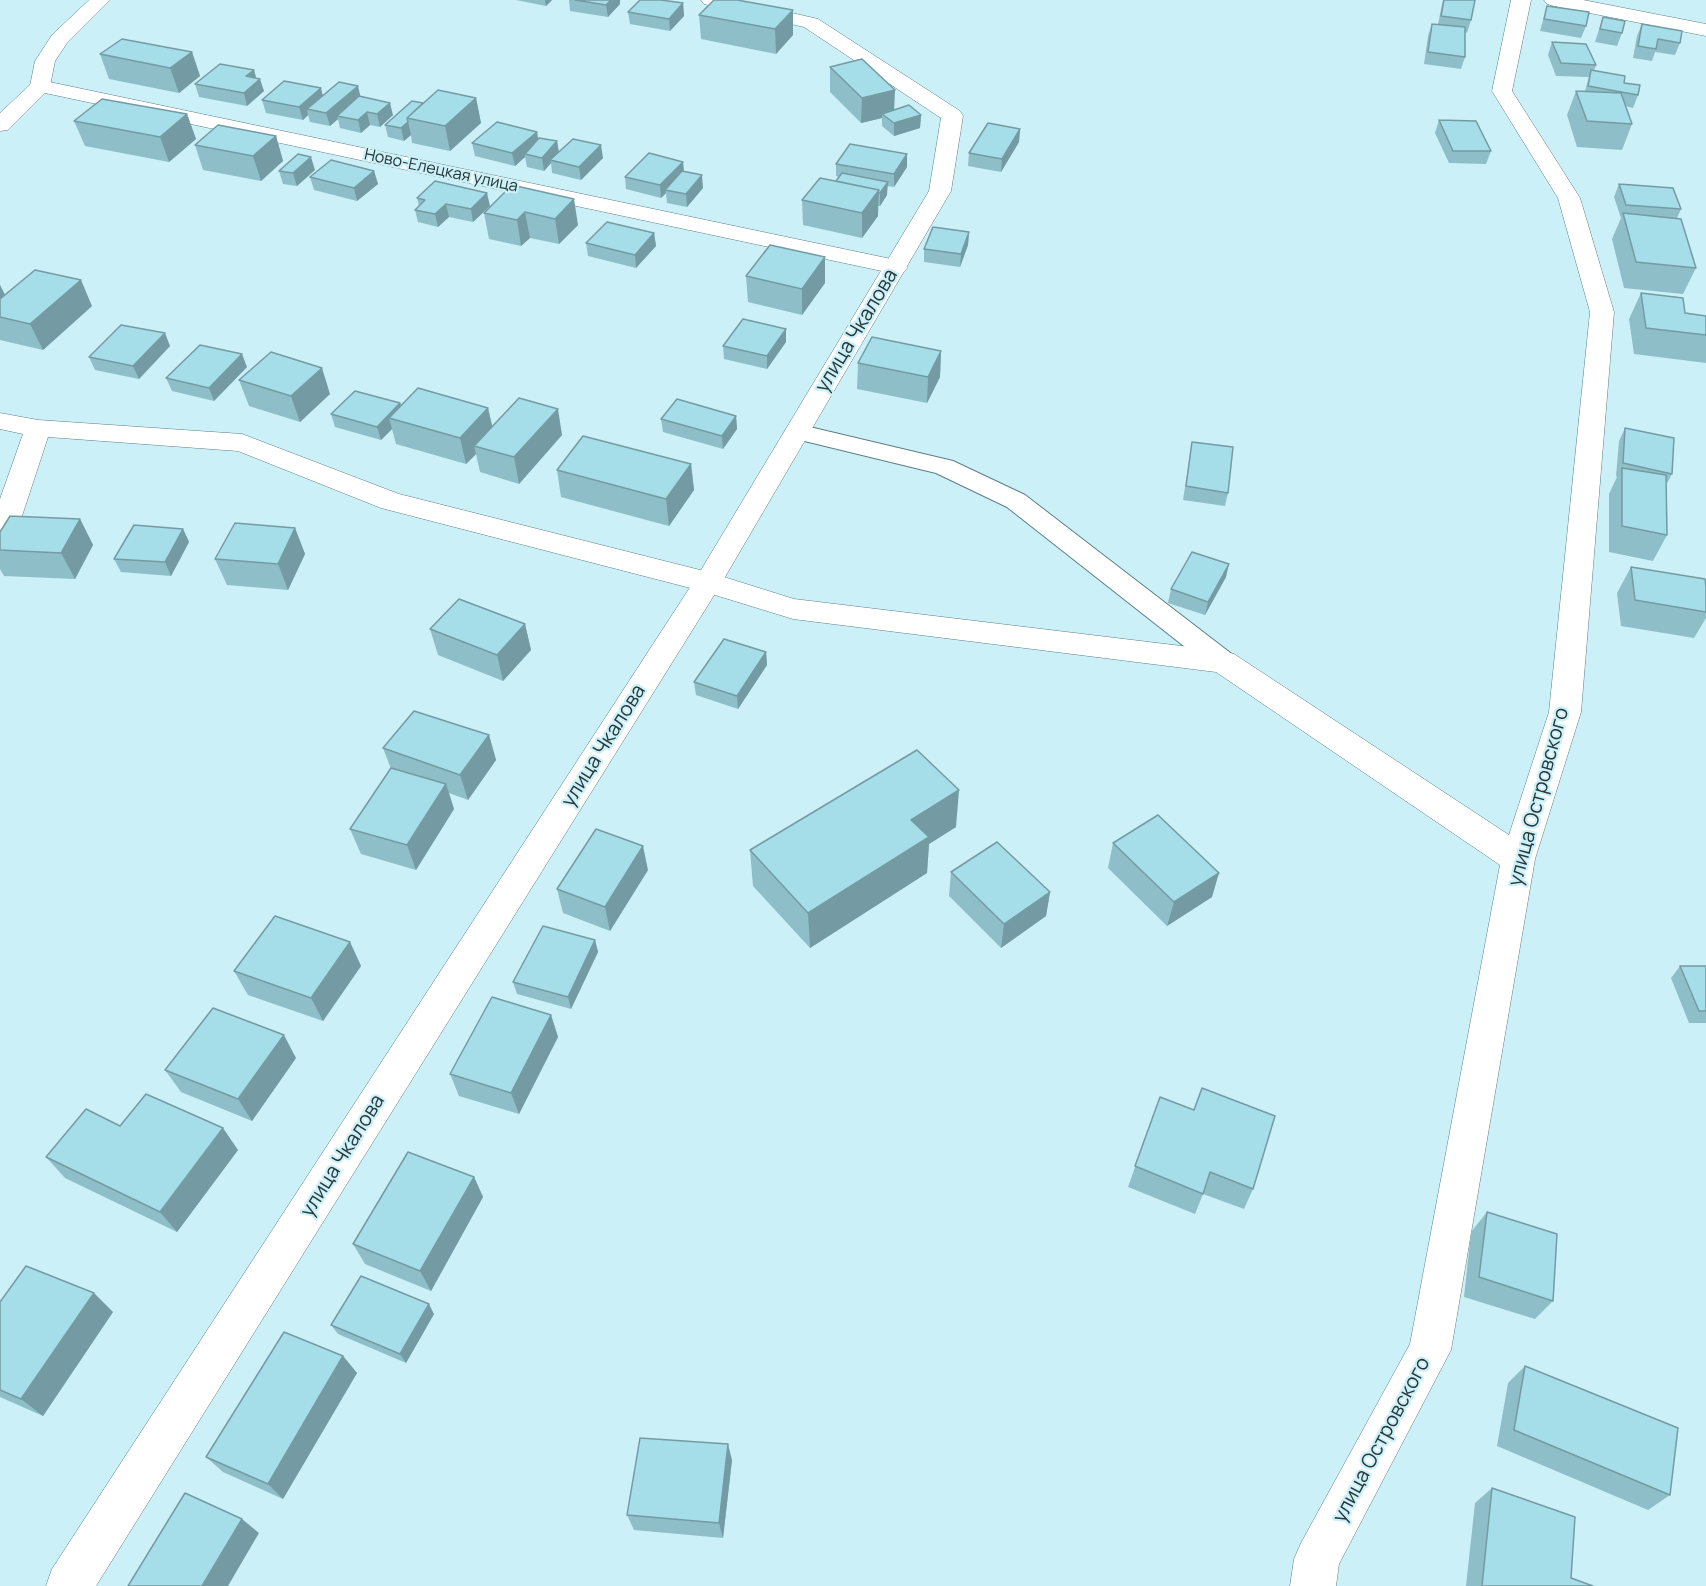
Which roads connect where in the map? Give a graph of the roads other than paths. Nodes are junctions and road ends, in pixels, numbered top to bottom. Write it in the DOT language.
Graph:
graph roads {
  1 [pos="100,0"];
  2 [pos="711,0"];
  3 [pos="1521,0"];
  4 [pos="1554,0"];
  5 [pos="1706,30"];
  6 [pos="40,86"];
  7 [pos="0,125"];
  8 [pos="896,267"];
  9 [pos="0,421"];
  10 [pos="38,428"];
  11 [pos="797,432"];
  12 [pos="0,522"];
  13 [pos="708,582"];
  14 [pos="1223,662"];
  15 [pos="1518,859"];
  16 [pos="69,1586"];
  17 [pos="1313,1586"];
  1 -- 6 [label="street"];
  2 -- 8 [label="street, улица Чкалова"];
  3 -- 15 [label="street, улица Островского"];
  4 -- 5 [label="street"];
  6 -- 7 [label="street"];
  6 -- 8 [label="street, Ново-Елецкая улица"];
  8 -- 11 [label="street, улица Чкалова"];
  9 -- 10 [label="street"];
  10 -- 12 [label="street"];
  10 -- 13 [label="street"];
  11 -- 13 [label="street, улица Чкалова"];
  11 -- 14 [label="lane"];
  13 -- 14 [label="street"];
  13 -- 16 [label="street, улица Чкалова"];
  14 -- 15 [label="street"];
  15 -- 17 [label="street, улица Островского"];
}
